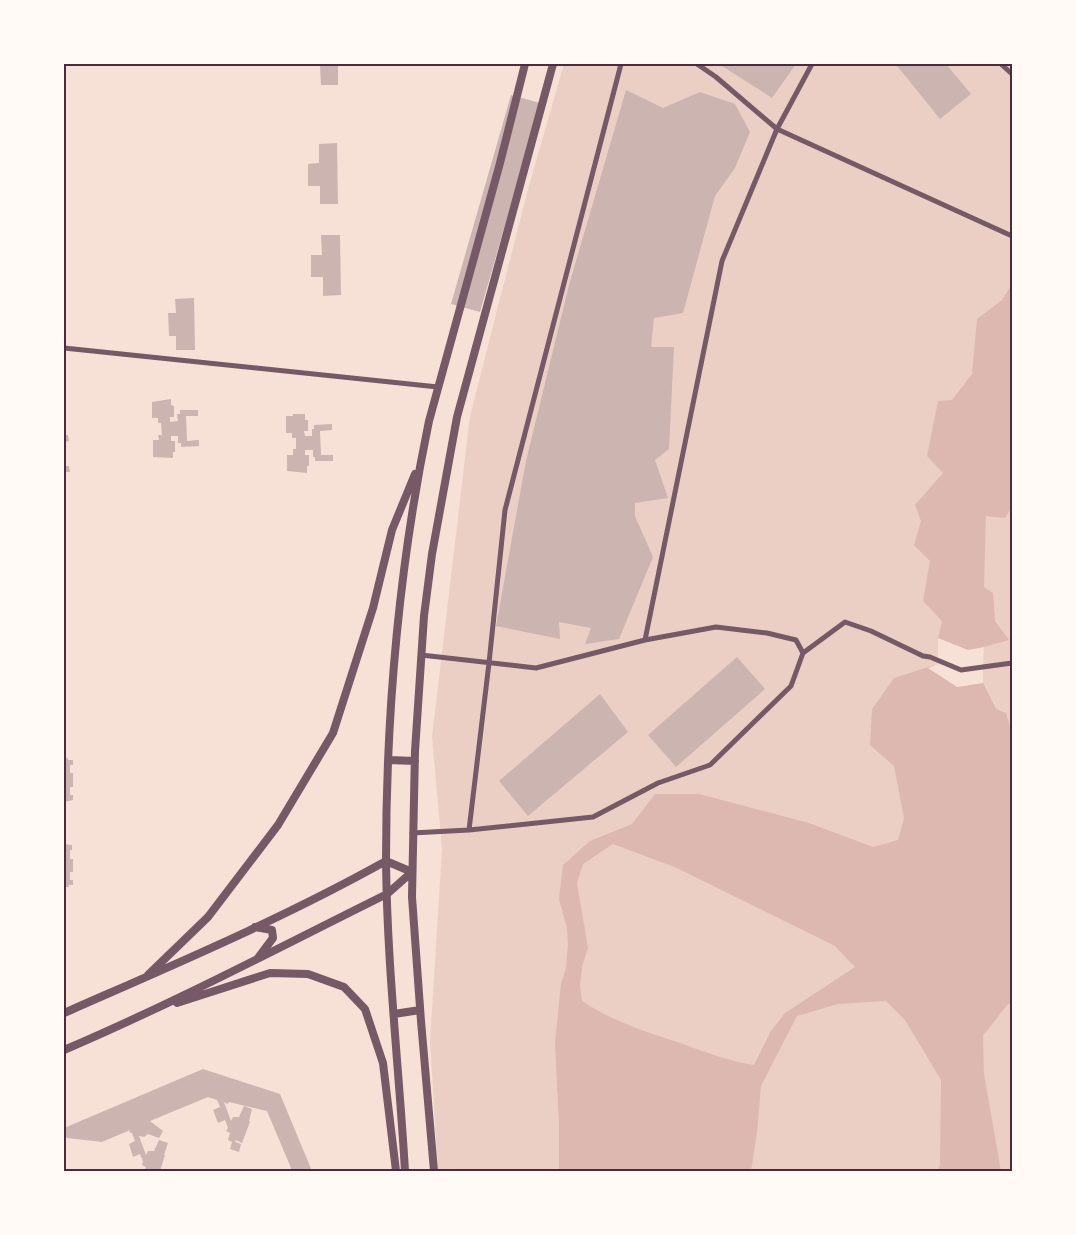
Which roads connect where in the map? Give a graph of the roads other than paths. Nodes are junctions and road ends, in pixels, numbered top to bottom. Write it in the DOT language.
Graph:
graph roads {
  1 [pos="525,64"];
  2 [pos="553,64"];
  3 [pos="621,64"];
  4 [pos="697,64"];
  5 [pos="812,64"];
  6 [pos="1001,64"];
  7 [pos="1012,74"];
  8 [pos="778,130"];
  9 [pos="1012,236"];
  10 [pos="64,348"];
  11 [pos="438,387"];
  12 [pos="420,462"];
  13 [pos="646,640"];
  14 [pos="804,653"];
  15 [pos="421,655"];
  16 [pos="489,663"];
  17 [pos="1012,663"];
  18 [pos="389,760"];
  19 [pos="415,761"];
  20 [pos="469,830"];
  21 [pos="412,833"];
  22 [pos="386,861"];
  23 [pos="412,872"];
  24 [pos="387,894"];
  25 [pos="255,927"];
  26 [pos="257,960"];
  27 [pos="145,978"];
  28 [pos="420,1010"];
  29 [pos="64,1013"];
  30 [pos="144,1014"];
  31 [pos="394,1014"];
  32 [pos="64,1050"];
  33 [pos="396,1171"];
  34 [pos="405,1171"];
  35 [pos="434,1171"];
  1 -- 11 [label="street"];
  2 -- 15 [label="street"];
  3 -- 16 [label="street"];
  4 -- 8 [label="street"];
  5 -- 8 [label="street"];
  6 -- 7 [label="street"];
  8 -- 9 [label="street"];
  8 -- 13 [label="street"];
  10 -- 11 [label="street"];
  11 -- 12 [label="street"];
  12 -- 18 [label="street"];
  12 -- 27 [label="street"];
  13 -- 14 [label="street"];
  13 -- 16 [label="street"];
  14 -- 17 [label="street"];
  14 -- 20 [label="street"];
  15 -- 16 [label="street"];
  15 -- 19 [label="street"];
  16 -- 20 [label="street"];
  18 -- 19 [label="street"];
  18 -- 22 [label="street"];
  19 -- 21 [label="street"];
  20 -- 21 [label="street"];
  21 -- 23 [label="street"];
  22 -- 23 [label="street"];
  22 -- 24 [label="street"];
  22 -- 25 [label="street"];
  23 -- 24 [label="street"];
  23 -- 28 [label="street"];
  24 -- 26 [label="street"];
  24 -- 31 [label="street"];
  25 -- 26 [label="street"];
  25 -- 27 [label="street"];
  26 -- 30 [label="street"];
  27 -- 29 [label="street"];
  28 -- 31 [label="street"];
  28 -- 35 [label="street"];
  30 -- 32 [label="street"];
  30 -- 33 [label="street"];
  31 -- 34 [label="street"];
}
